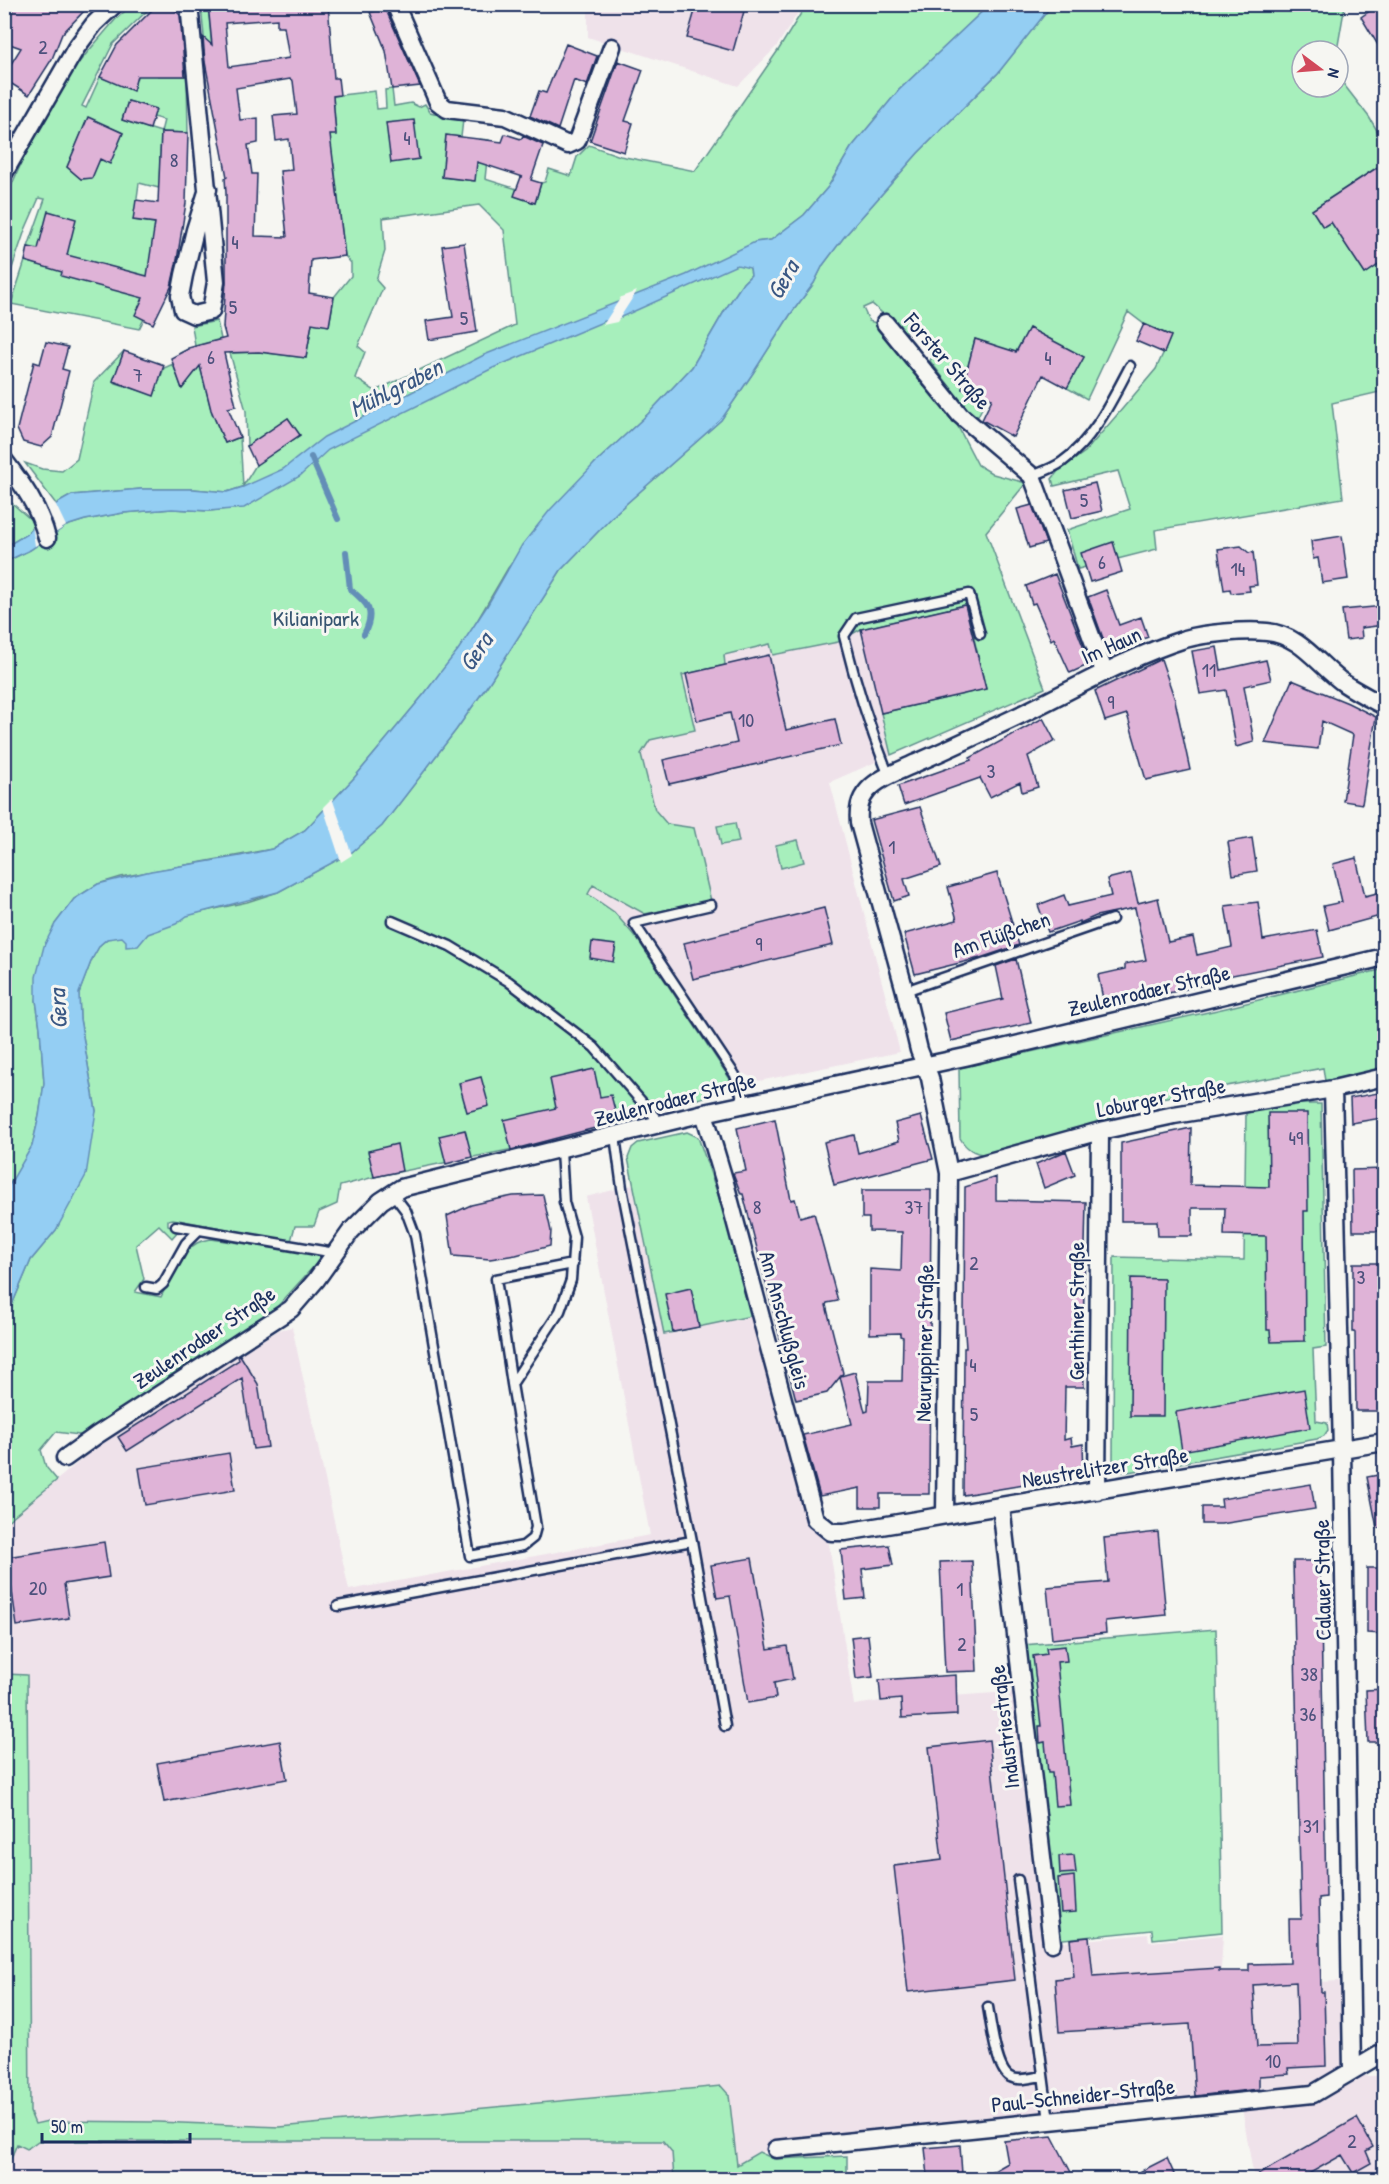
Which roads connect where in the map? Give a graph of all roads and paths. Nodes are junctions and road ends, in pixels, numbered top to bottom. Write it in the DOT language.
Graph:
graph roads {
  1 [pos="115,4"];
  2 [pos="189,4"];
  3 [pos="396,5"];
  4 [pos="612,47"];
  5 [pos="4,173"];
  6 [pos="208,189"];
  7 [pos="885,323"];
  8 [pos="1130,366"];
  9 [pos="4,460"];
  10 [pos="1032,476"];
  11 [pos="47,538"];
  12 [pos="980,634"];
  13 [pos="1104,671"];
  14 [pos="1384,706"];
  15 [pos="889,776"];
  16 [pos="711,905"];
  17 [pos="1112,919"];
  18 [pos="392,921"];
  19 [pos="1384,957"];
  20 [pos="905,991"];
  21 [pos="926,1065"];
  22 [pos="1384,1077"];
  23 [pos="1333,1089"];
  24 [pos="744,1104"];
  25 [pos="704,1113"];
  26 [pos="661,1124"];
  27 [pos="1100,1131"];
  28 [pos="615,1136"];
  29 [pos="561,1150"];
  30 [pos="949,1173"];
  31 [pos="393,1194"];
  32 [pos="176,1226"];
  33 [pos="199,1230"];
  34 [pos="335,1253"];
  35 [pos="573,1264"];
  36 [pos="146,1287"];
  37 [pos="512,1384"];
  38 [pos="1384,1442"];
  39 [pos="1342,1450"];
  40 [pos="65,1458"];
  41 [pos="1097,1491"];
  42 [pos="1001,1506"];
  43 [pos="945,1514"];
  44 [pos="831,1532"];
  45 [pos="692,1541"];
  46 [pos="338,1606"];
  47 [pos="725,1726"];
  48 [pos="1018,1880"];
  49 [pos="1052,1943"];
  50 [pos="988,2007"];
  51 [pos="1384,2052"];
  52 [pos="1352,2070"];
  53 [pos="1043,2076"];
  54 [pos="1049,2121"];
  55 [pos="776,2149"];
  1 -- 5 [label="street"];
  2 -- 6 [label="street"];
  3 -- 4 [label="street"];
  6 -- 6 [label="street"];
  7 -- 10 [label="street, Forster Straße"];
  8 -- 10 [label="lane"];
  9 -- 11 [label="street"];
  10 -- 13 [label="street, Forster Straße"];
  12 -- 15 [label="lane"];
  13 -- 14 [label="street, Im Haun"];
  13 -- 15 [label="street, Im Haun"];
  15 -- 20 [label="street, Im Haun"];
  16 -- 24 [label="lane"];
  17 -- 20 [label="lane, Am Flüßchen"];
  18 -- 26 [label="lane"];
  19 -- 21 [label="street, Zeulenrodaer Straße"];
  20 -- 21 [label="street"];
  21 -- 24 [label="street, Zeulenrodaer Straße"];
  21 -- 30 [label="street"];
  22 -- 23 [label="street, Loburger Straße"];
  23 -- 27 [label="street, Loburger Straße"];
  23 -- 39 [label="street, Calauer Straße"];
  24 -- 25 [label="street, Zeulenrodaer Straße"];
  25 -- 26 [label="street, Zeulenrodaer Straße"];
  25 -- 44 [label="street, Am Anschlußgleis"];
  26 -- 28 [label="street, Zeulenrodaer Straße"];
  27 -- 30 [label="street, Loburger Straße"];
  27 -- 41 [label="street, Genthiner Straße"];
  28 -- 29 [label="street, Zeulenrodaer Straße"];
  28 -- 45 [label="lane"];
  29 -- 31 [label="street, Zeulenrodaer Straße"];
  29 -- 35 [label="lane"];
  30 -- 43 [label="street, Neuruppiner Straße"];
  31 -- 34 [label="street, Zeulenrodaer Straße"];
  31 -- 37 [label="lane"];
  32 -- 33 [label="lane"];
  33 -- 34 [label="lane"];
  33 -- 36 [label="lane"];
  34 -- 40 [label="street, Zeulenrodaer Straße"];
  35 -- 37 [label="lane"];
  35 -- 37 [label="lane"];
  38 -- 39 [label="street, Neustrelitzer Straße"];
  39 -- 41 [label="street, Neustrelitzer Straße"];
  39 -- 52 [label="street, Calauer Straße"];
  41 -- 42 [label="street, Neustrelitzer Straße"];
  42 -- 43 [label="street, Neustrelitzer Straße"];
  42 -- 49 [label="street, Industriestraße"];
  43 -- 44 [label="street, Neustrelitzer Straße"];
  45 -- 46 [label="lane"];
  45 -- 47 [label="lane"];
  48 -- 53 [label="lane"];
  50 -- 53 [label="lane"];
  51 -- 52 [label="street, Paul-Schneider-Straße"];
  52 -- 54 [label="street, Paul-Schneider-Straße"];
  53 -- 54 [label="lane"];
  54 -- 55 [label="street, Paul-Schneider-Straße"];
}
